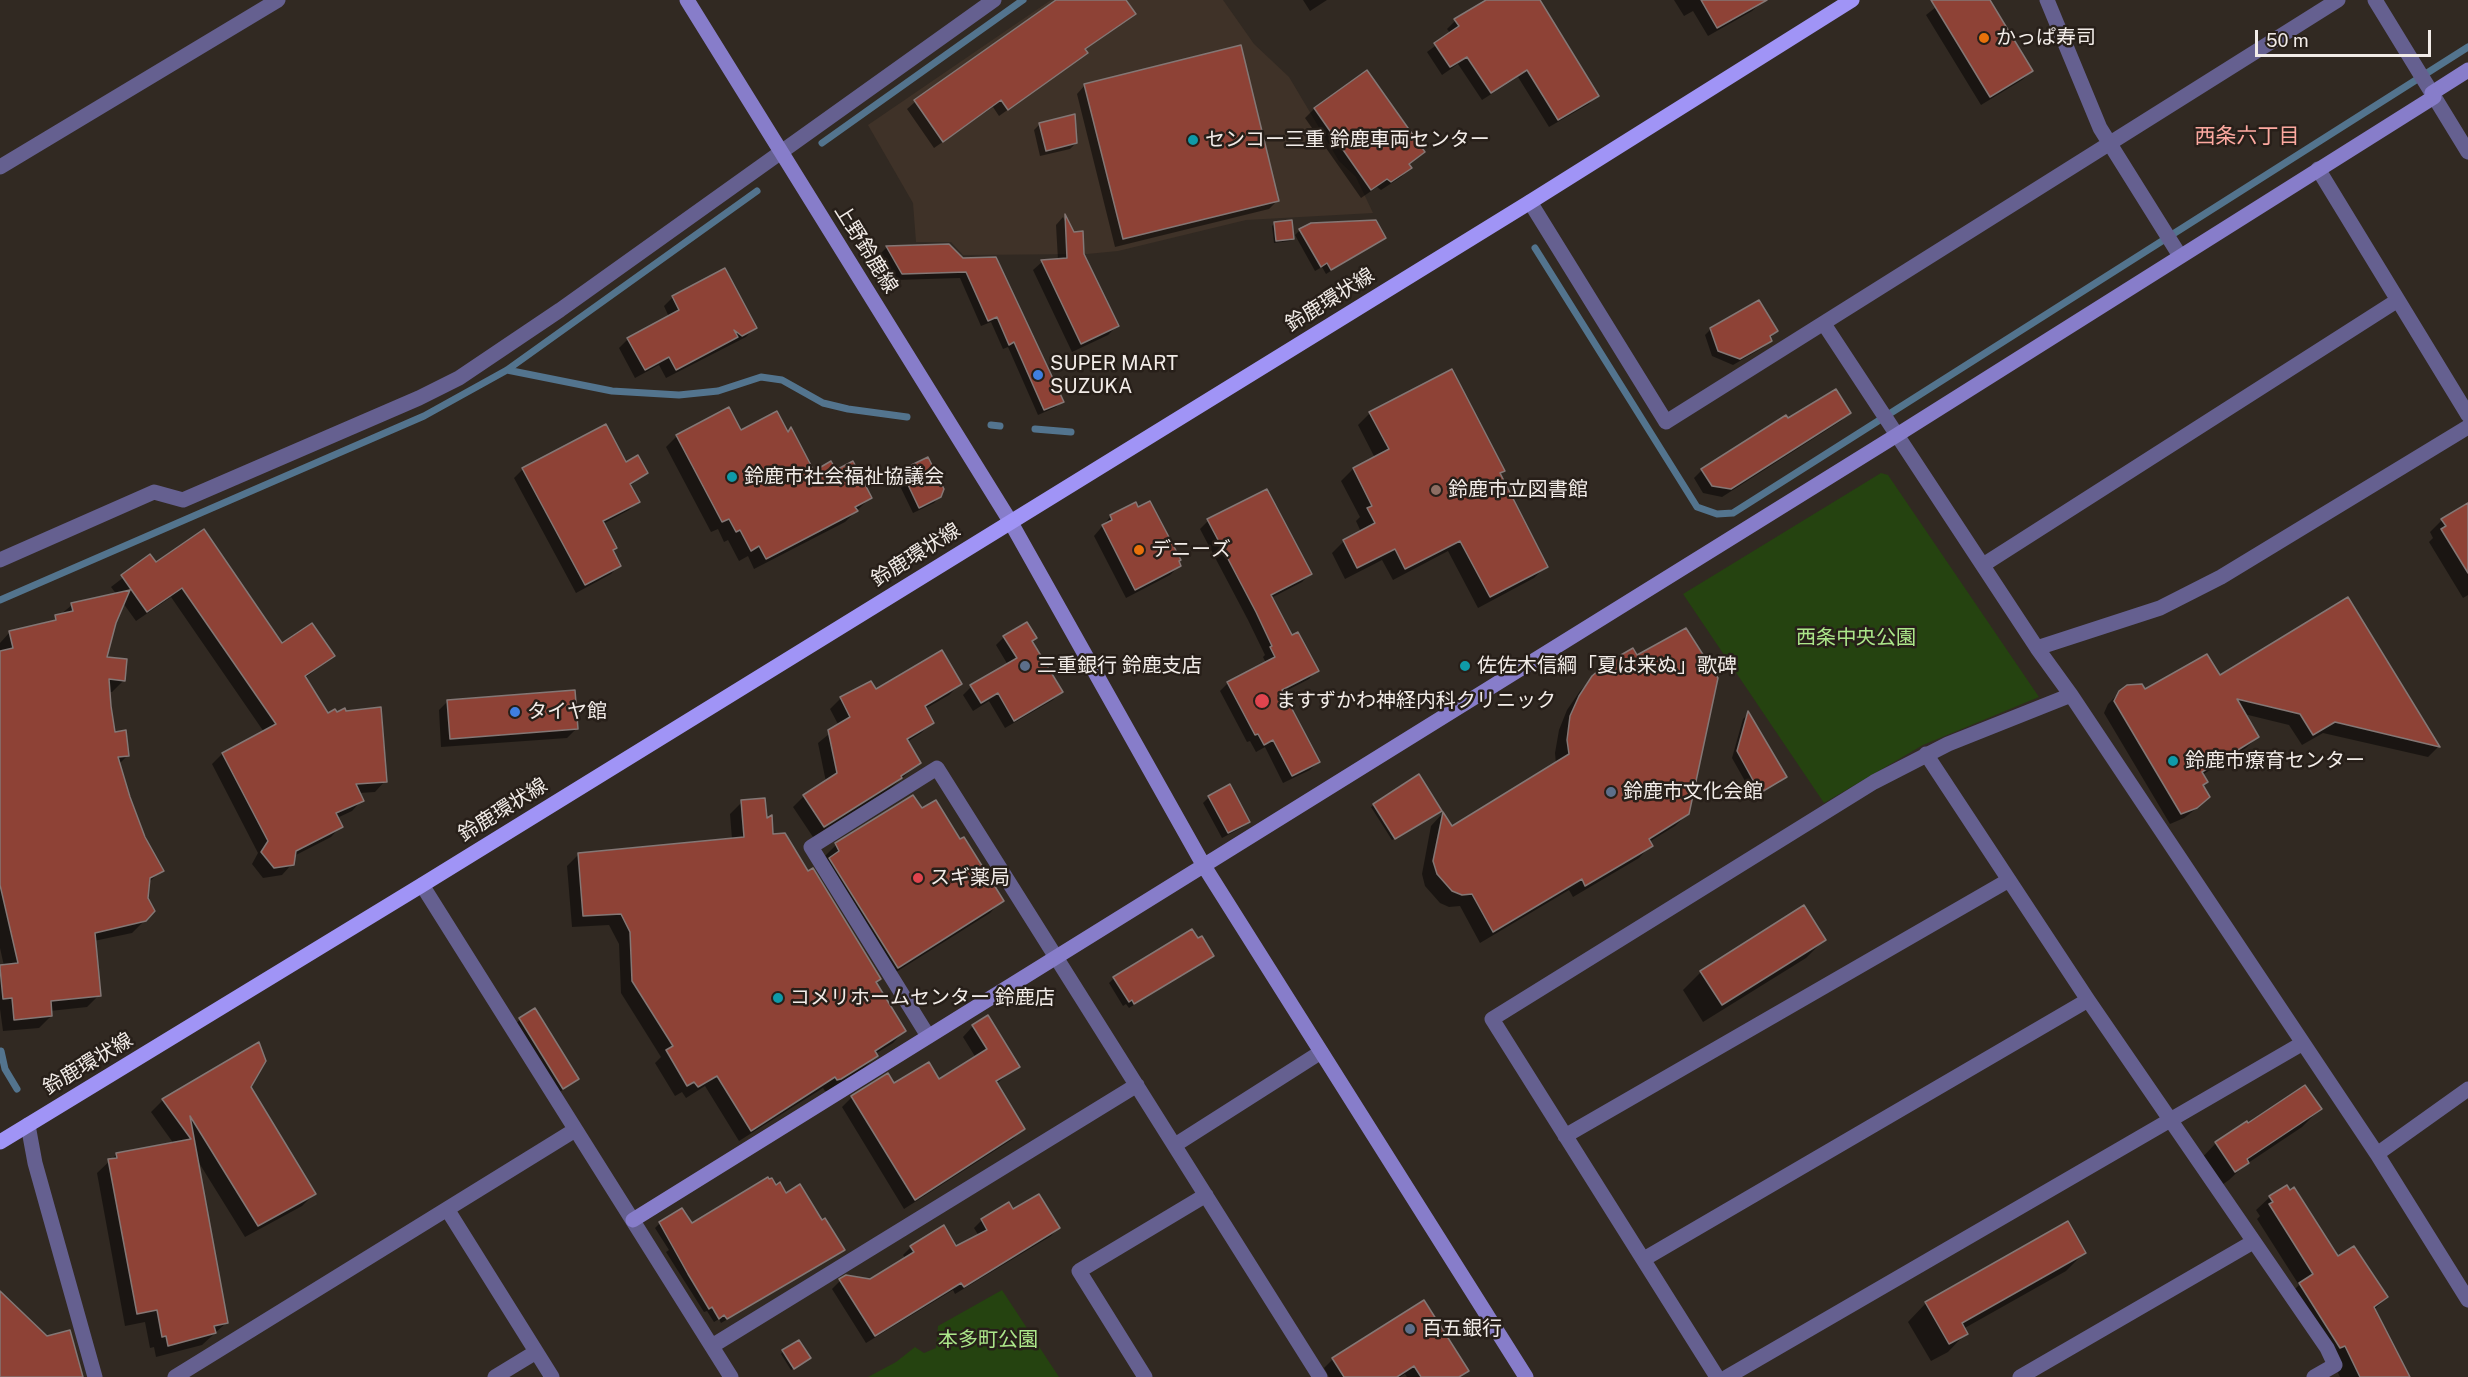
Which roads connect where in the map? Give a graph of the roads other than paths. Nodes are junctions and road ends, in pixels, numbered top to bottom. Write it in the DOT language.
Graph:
graph roads {
  1 [pos="278,0"];
  2 [pos="687,0"];
  3 [pos="994,0"];
  4 [pos="1852,0"];
  5 [pos="2047,0"];
  6 [pos="2338,0"];
  7 [pos="2375,0"];
  8 [pos="2468,70"];
  9 [pos="2433,95"];
  10 [pos="2109,144"];
  11 [pos="781,152"];
  12 [pos="2468,152"];
  13 [pos="0,167"];
  14 [pos="2318,169"];
  15 [pos="1530,202"];
  16 [pos="2178,253"];
  17 [pos="2398,300"];
  18 [pos="1824,324"];
  19 [pos="2468,415"];
  20 [pos="2468,427"];
  21 [pos="1896,432"];
  22 [pos="1011,521"];
  23 [pos="0,561"];
  24 [pos="1983,565"];
  25 [pos="2037,648"];
  26 [pos="2071,695"];
  27 [pos="1926,754"];
  28 [pos="1204,866"];
  29 [pos="2008,880"];
  30 [pos="422,885"];
  31 [pos="1057,958"];
  32 [pos="2088,1000"];
  33 [pos="928,1036"];
  34 [pos="2303,1043"];
  35 [pos="1321,1052"];
  36 [pos="1137,1085"];
  37 [pos="2468,1089"];
  38 [pos="2169,1119"];
  39 [pos="28,1125"];
  40 [pos="575,1130"];
  41 [pos="1565,1136"];
  42 [pos="0,1142"];
  43 [pos="1175,1144"];
  44 [pos="2377,1154"];
  45 [pos="1206,1195"];
  46 [pos="447,1209"];
  47 [pos="633,1220"];
  48 [pos="2253,1242"];
  49 [pos="1644,1259"];
  50 [pos="2468,1300"];
  51 [pos="712,1346"];
  52 [pos="536,1352"];
  53 [pos="95,1377"];
  54 [pos="175,1377"];
  55 [pos="495,1377"];
  56 [pos="552,1377"];
  57 [pos="731,1377"];
  58 [pos="1144,1377"];
  59 [pos="1320,1377"];
  60 [pos="1526,1377"];
  61 [pos="1717,1377"];
  62 [pos="1727,1377"];
  63 [pos="2020,1377"];
  64 [pos="2314,1377"];
  1 -- 13 [label="street"];
  2 -- 11 [label="street, 上野鈴鹿線"];
  3 -- 11 [label="street"];
  4 -- 15 [label="main road, 鈴鹿環状線"];
  5 -- 10 [label="street"];
  6 -- 10 [label="street"];
  7 -- 9 [label="street"];
  8 -- 9 [label="street"];
  9 -- 12 [label="street"];
  9 -- 14 [label="street"];
  10 -- 16 [label="street"];
  10 -- 18 [label="street"];
  11 -- 22 [label="street, 上野鈴鹿線"];
  11 -- 23 [label="street"];
  14 -- 16 [label="street"];
  14 -- 17 [label="street"];
  15 -- 18 [label="street"];
  15 -- 22 [label="main road, 鈴鹿環状線"];
  16 -- 21 [label="street"];
  17 -- 19 [label="street"];
  17 -- 24 [label="street"];
  18 -- 21 [label="street"];
  20 -- 25 [label="street"];
  21 -- 24 [label="street"];
  21 -- 28 [label="street"];
  22 -- 28 [label="street, 上野鈴鹿線"];
  22 -- 30 [label="main road, 鈴鹿環状線"];
  24 -- 25 [label="street"];
  25 -- 26 [label="street"];
  26 -- 27 [label="street"];
  26 -- 34 [label="street"];
  27 -- 29 [label="street"];
  27 -- 41 [label="street"];
  28 -- 31 [label="street"];
  28 -- 35 [label="street, 上野鈴鹿線"];
  29 -- 32 [label="street"];
  29 -- 41 [label="street"];
  30 -- 39 [label="main road, 鈴鹿環状線"];
  30 -- 40 [label="street"];
  31 -- 33 [label="street"];
  31 -- 33 [label="street"];
  31 -- 36 [label="street"];
  32 -- 38 [label="street"];
  32 -- 49 [label="street"];
  33 -- 47 [label="street"];
  34 -- 38 [label="street"];
  34 -- 44 [label="street"];
  35 -- 43 [label="street"];
  35 -- 60 [label="street, 上野鈴鹿線"];
  36 -- 43 [label="street"];
  36 -- 51 [label="street"];
  37 -- 44 [label="street"];
  38 -- 48 [label="street"];
  38 -- 62 [label="street"];
  39 -- 42 [label="main road, 鈴鹿環状線"];
  39 -- 53 [label="street"];
  40 -- 46 [label="street"];
  40 -- 47 [label="street"];
  41 -- 49 [label="street"];
  43 -- 45 [label="street"];
  44 -- 50 [label="street"];
  45 -- 58 [label="street"];
  45 -- 59 [label="street"];
  46 -- 52 [label="street"];
  46 -- 54 [label="street"];
  47 -- 51 [label="street"];
  48 -- 63 [label="street"];
  48 -- 64 [label="street"];
  49 -- 61 [label="street"];
  51 -- 57 [label="street"];
  52 -- 55 [label="street"];
  52 -- 56 [label="street"];
}
